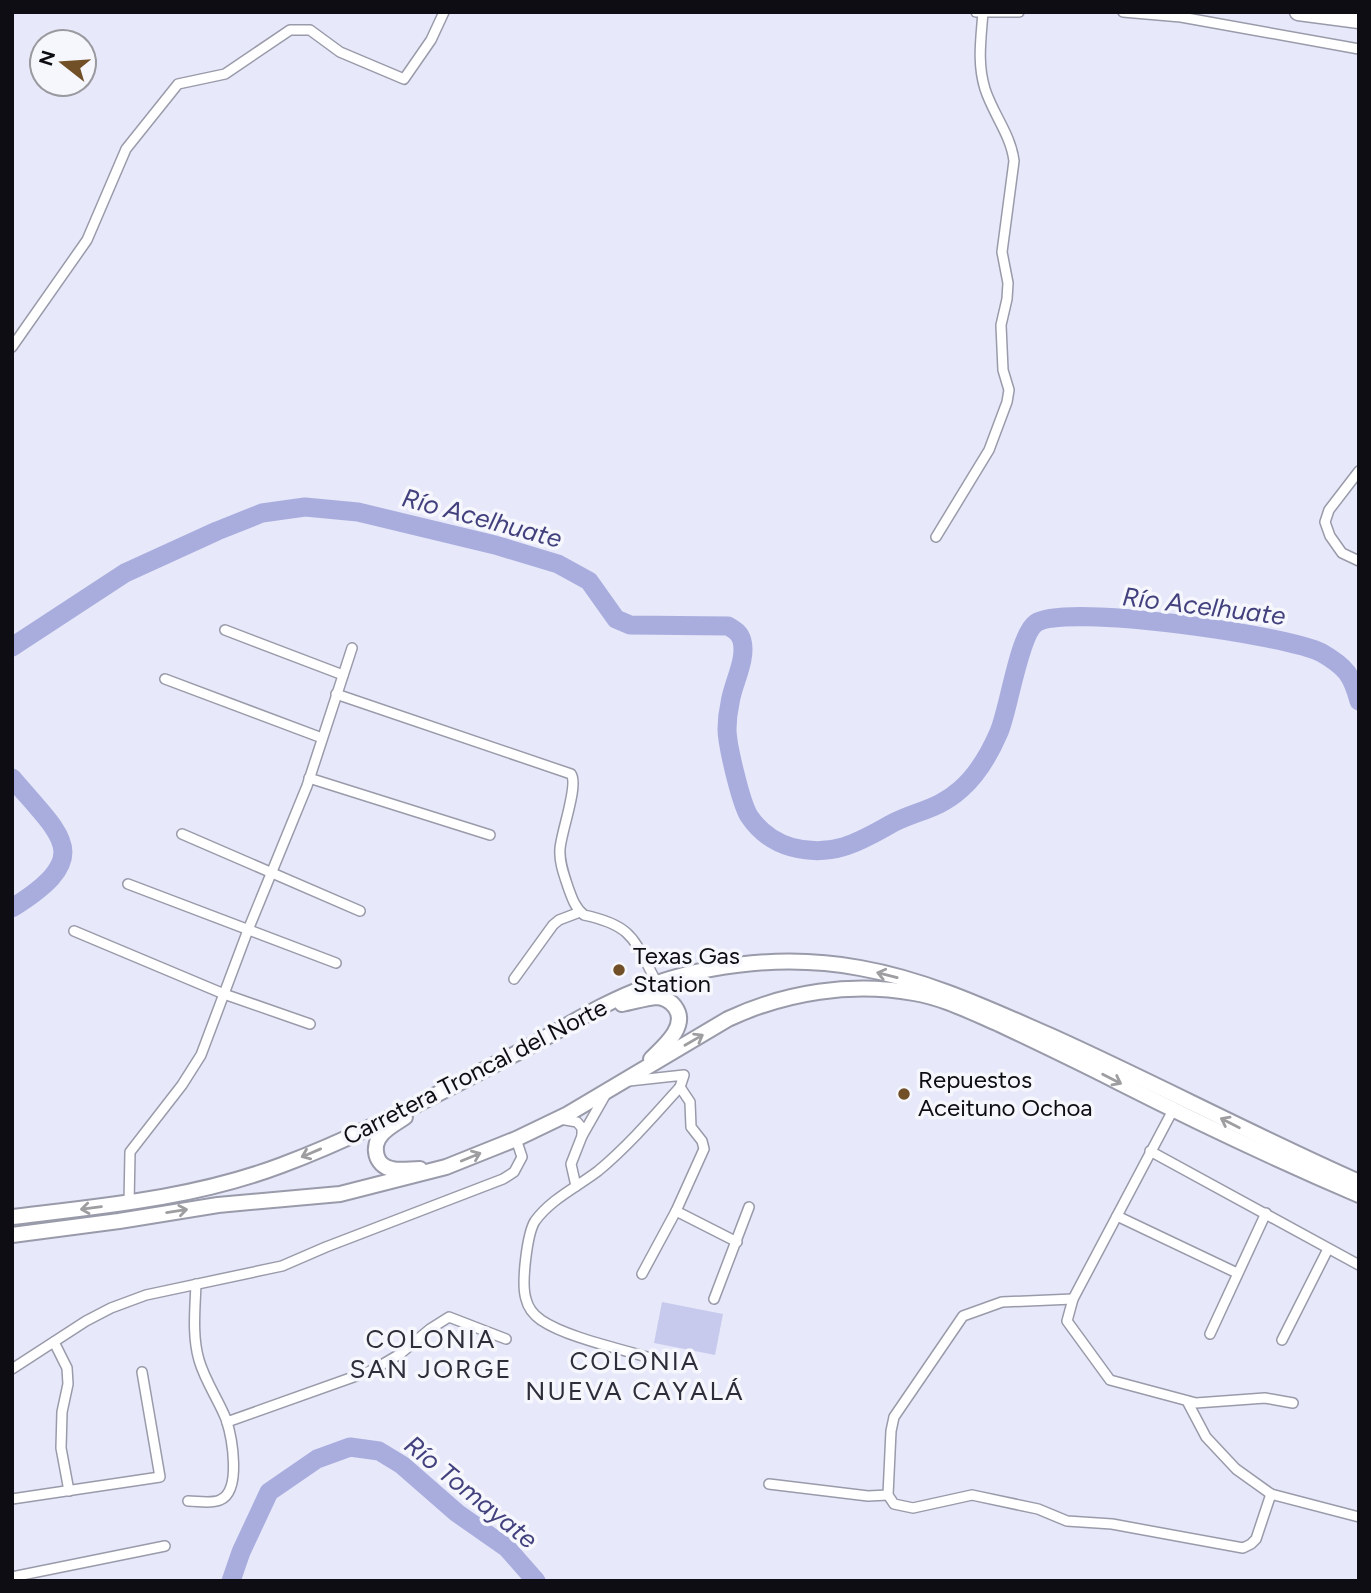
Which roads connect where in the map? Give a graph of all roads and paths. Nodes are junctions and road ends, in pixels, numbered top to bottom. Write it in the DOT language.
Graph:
graph roads {
  1 [pos="444,12"];
  2 [pos="1019,12"];
  3 [pos="1123,12"];
  4 [pos="1298,12"];
  5 [pos="980,13"];
  6 [pos="1359,20"];
  7 [pos="1359,49"];
  8 [pos="12,347"];
  9 [pos="1359,471"];
  10 [pos="936,537"];
  11 [pos="1359,561"];
  12 [pos="225,630"];
  13 [pos="352,648"];
  14 [pos="342,675"];
  15 [pos="165,679"];
  16 [pos="336,694"];
  17 [pos="322,738"];
  18 [pos="309,778"];
  19 [pos="182,834"];
  20 [pos="490,835"];
  21 [pos="272,872"];
  22 [pos="128,884"];
  23 [pos="360,911"];
  24 [pos="580,912"];
  25 [pos="74,930"];
  26 [pos="248,930"];
  27 [pos="336,963"];
  28 [pos="514,979"];
  29 [pos="657,984"];
  30 [pos="224,993"];
  31 [pos="602,1007"];
  32 [pos="310,1024"];
  33 [pos="632,1077"];
  34 [pos="680,1087"];
  35 [pos="608,1091"];
  36 [pos="437,1093"];
  37 [pos="1173,1110"];
  38 [pos="558,1119"];
  39 [pos="582,1136"];
  40 [pos="516,1139"];
  41 [pos="1150,1151"];
  42 [pos="446,1167"];
  43 [pos="1359,1182"];
  44 [pos="576,1186"];
  45 [pos="1359,1195"];
  46 [pos="129,1203"];
  47 [pos="749,1207"];
  48 [pos="676,1211"];
  49 [pos="1266,1213"];
  50 [pos="1116,1216"];
  51 [pos="12,1217"];
  52 [pos="12,1235"];
  53 [pos="737,1242"];
  54 [pos="1328,1249"];
  55 [pos="1359,1265"];
  56 [pos="1237,1273"];
  57 [pos="642,1274"];
  58 [pos="196,1284"];
  59 [pos="714,1299"];
  60 [pos="1073,1299"];
  61 [pos="1210,1334"];
  62 [pos="506,1339"];
  63 [pos="1282,1340"];
  64 [pos="54,1342"];
  65 [pos="647,1357"];
  66 [pos="12,1368"];
  67 [pos="142,1372"];
  68 [pos="1188,1401"];
  69 [pos="1293,1403"];
  70 [pos="227,1422"];
  71 [pos="769,1484"];
  72 [pos="69,1490"];
  73 [pos="1271,1494"];
  74 [pos="888,1495"];
  75 [pos="12,1499"];
  76 [pos="188,1501"];
  77 [pos="1359,1517"];
  78 [pos="165,1546"];
  79 [pos="12,1577"];
  1 -- 8 [label="street"];
  2 -- 5 [label="street"];
  3 -- 7 [label="street"];
  4 -- 6 [label="highway"];
  5 -- 10 [label="street"];
  9 -- 11 [label="street"];
  12 -- 14 [label="street"];
  13 -- 14 [label="street"];
  14 -- 16 [label="street"];
  15 -- 17 [label="street"];
  16 -- 17 [label="street"];
  16 -- 24 [label="street"];
  17 -- 18 [label="street"];
  18 -- 20 [label="street"];
  18 -- 21 [label="street"];
  19 -- 21 [label="street"];
  21 -- 23 [label="street"];
  21 -- 26 [label="street"];
  22 -- 26 [label="street"];
  24 -- 28 [label="street"];
  24 -- 29 [label="street"];
  25 -- 30 [label="street"];
  26 -- 27 [label="street"];
  26 -- 30 [label="street"];
  29 -- 31 [label="main road, Carretera Troncal del Norte"];
  43 -- 29 [label="main road, Carretera Troncal del Norte, one-way"];
  30 -- 32 [label="street"];
  30 -- 46 [label="street"];
  31 -- 33 [label="main road"];
  31 -- 36 [label="main road, Carretera Troncal del Norte"];
  33 -- 34 [label="street"];
  33 -- 35 [label="main road"];
  33 -- 37 [label="main road, one-way"];
  34 -- 44 [label="street"];
  34 -- 48 [label="street"];
  35 -- 38 [label="main road"];
  35 -- 39 [label="street"];
  36 -- 42 [label="main road"];
  36 -- 46 [label="main road, Carretera Troncal del Norte, one-way"];
  37 -- 41 [label="street"];
  37 -- 45 [label="main road"];
  38 -- 39 [label="street"];
  38 -- 40 [label="main road"];
  39 -- 44 [label="street"];
  42 -- 40 [label="main road, one-way"];
  40 -- 58 [label="street"];
  41 -- 49 [label="street"];
  41 -- 50 [label="street"];
  52 -- 42 [label="main road, one-way"];
  44 -- 65 [label="street"];
  46 -- 51 [label="main road, Carretera Troncal del Norte, one-way"];
  47 -- 53 [label="street"];
  48 -- 53 [label="street"];
  48 -- 57 [label="street"];
  49 -- 54 [label="street"];
  49 -- 56 [label="street"];
  50 -- 56 [label="street"];
  50 -- 60 [label="street"];
  53 -- 59 [label="street"];
  54 -- 55 [label="street"];
  54 -- 63 [label="street"];
  56 -- 61 [label="street"];
  58 -- 64 [label="street"];
  58 -- 70 [label="street"];
  60 -- 68 [label="street"];
  60 -- 74 [label="street"];
  62 -- 70 [label="street"];
  64 -- 66 [label="street"];
  64 -- 72 [label="street"];
  67 -- 72 [label="street"];
  68 -- 69 [label="street"];
  68 -- 73 [label="street"];
  70 -- 76 [label="street"];
  71 -- 74 [label="street"];
  72 -- 75 [label="street"];
  73 -- 74 [label="street"];
  73 -- 77 [label="street"];
  78 -- 79 [label="street"];
}
